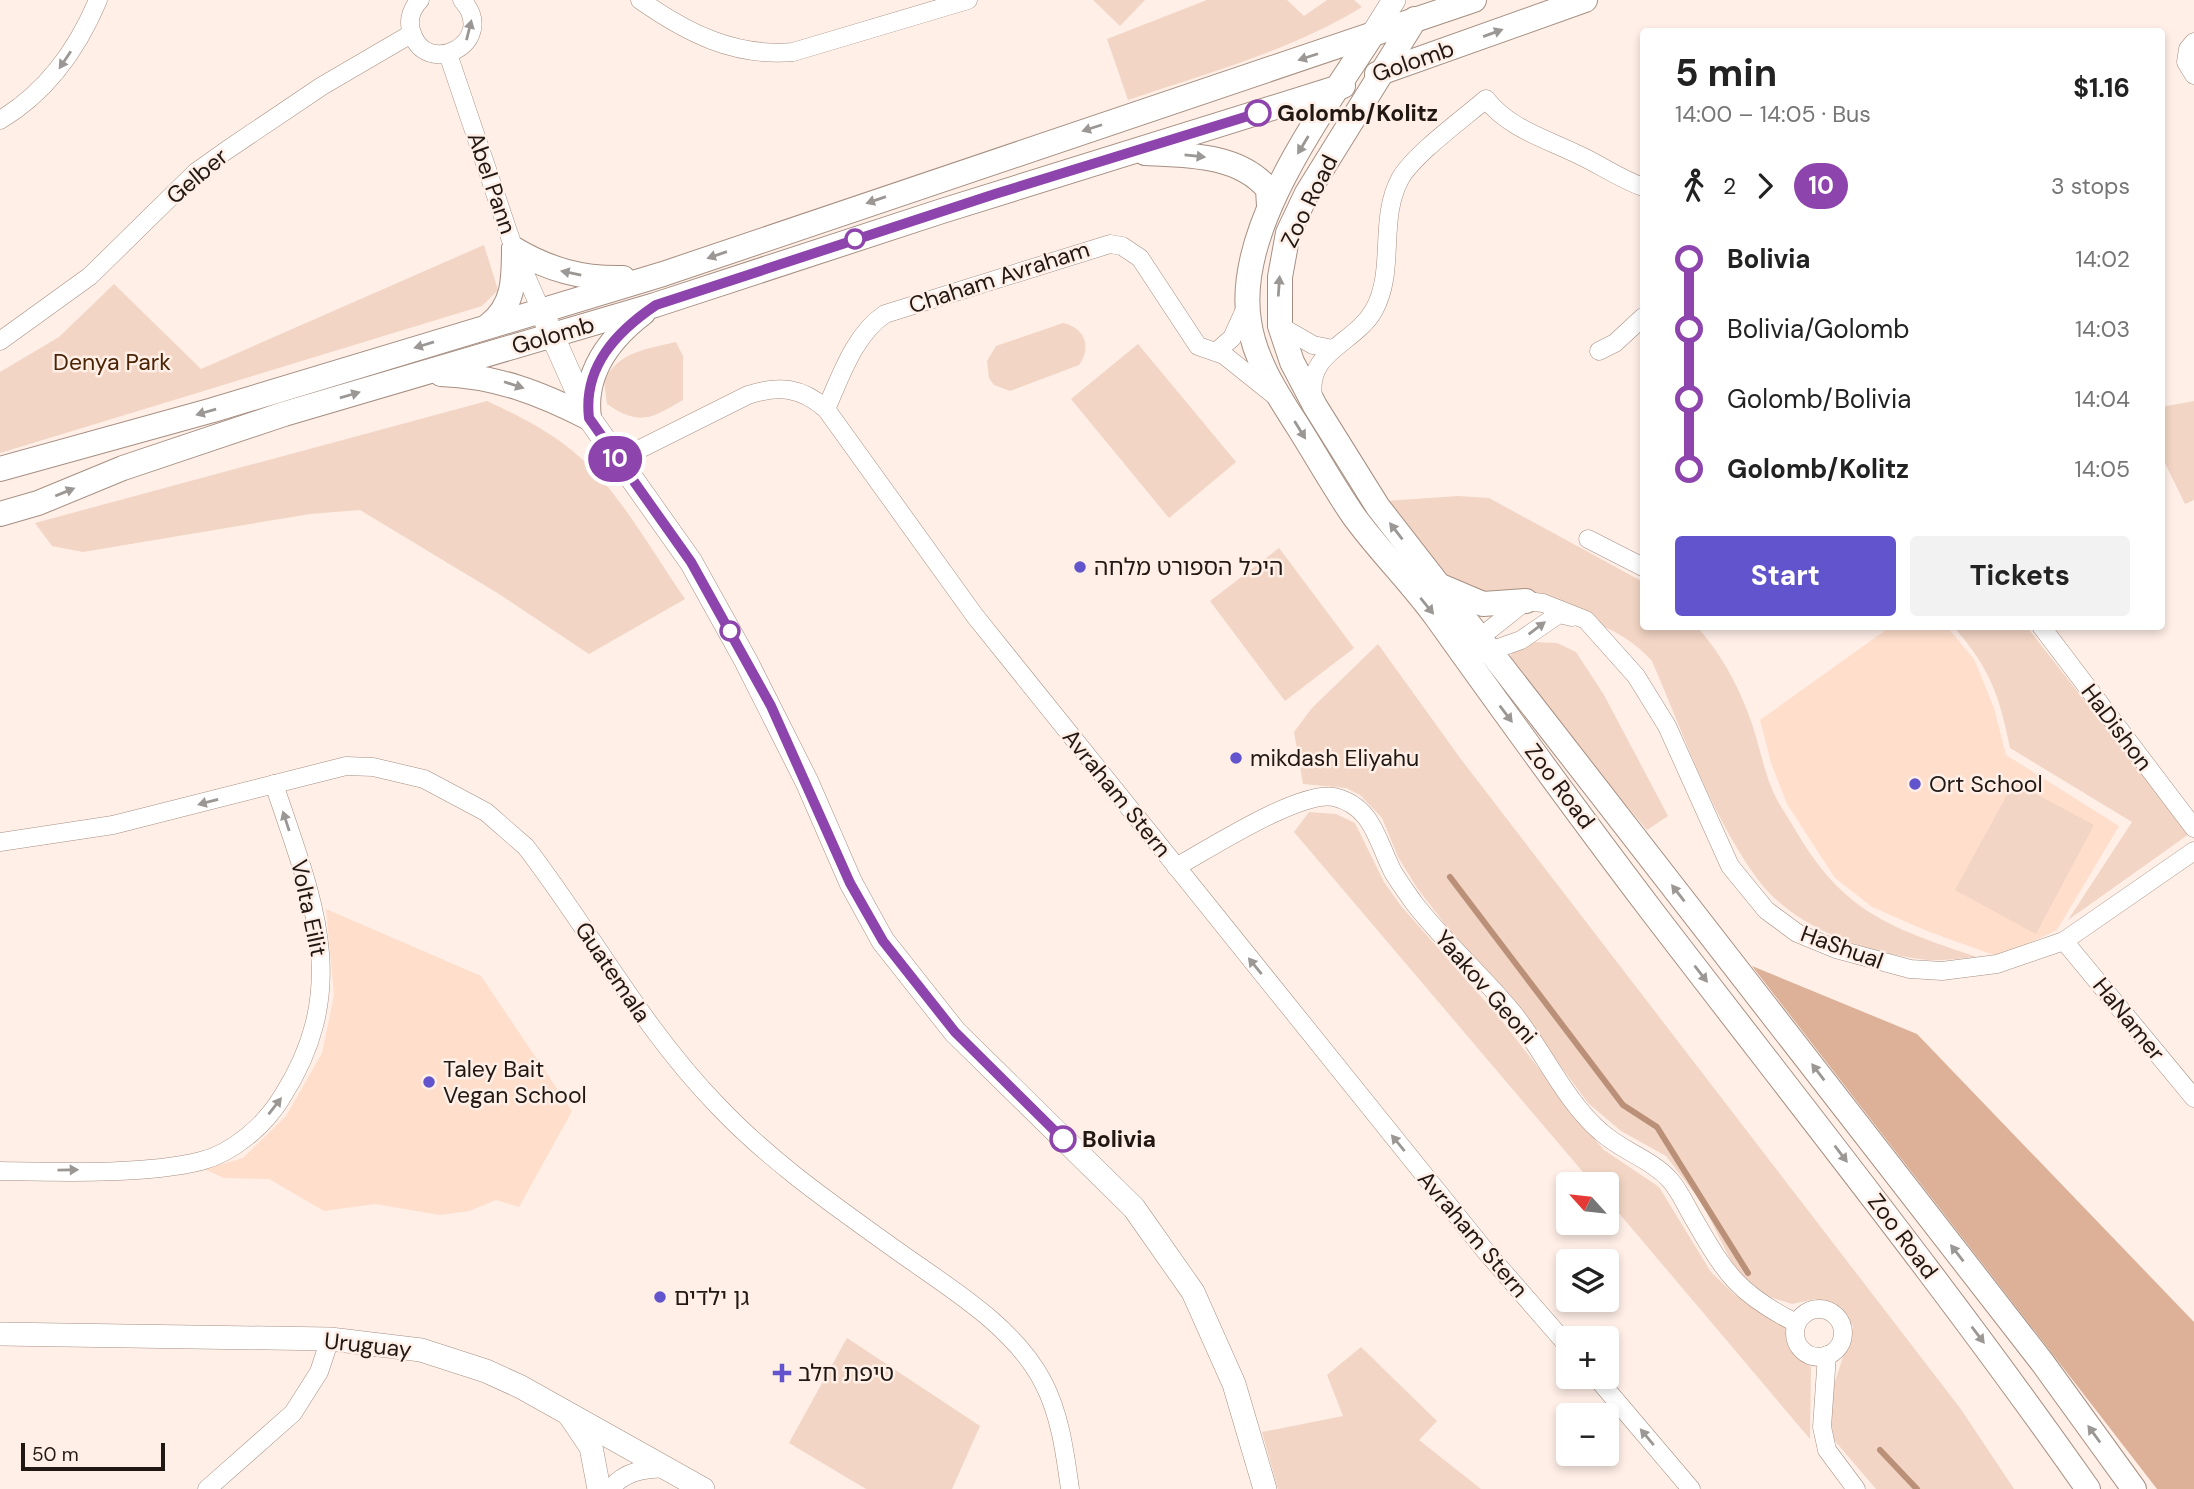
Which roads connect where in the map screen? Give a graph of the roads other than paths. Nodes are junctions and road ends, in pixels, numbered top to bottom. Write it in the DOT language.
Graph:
graph roads {
  1 [pos="98,0"];
  2 [pos="420,0"];
  3 [pos="462,0"];
  4 [pos="640,0"];
  5 [pos="968,0"];
  6 [pos="1394,0"];
  7 [pos="1474,0"];
  8 [pos="1585,0"];
  9 [pos="1421,9"];
  10 [pos="411,34"];
  11 [pos="1372,35"];
  12 [pos="2194,42"];
  13 [pos="448,54"];
  14 [pos="1383,72"];
  15 [pos="2194,75"];
  16 [pos="1339,87"];
  17 [pos="0,120"];
  18 [pos="1127,152"];
  19 [pos="1640,186"];
  20 [pos="1269,206"];
  21 [pos="514,249"];
  22 [pos="663,274"];
  23 [pos="1248,301"];
  24 [pos="656,305"];
  25 [pos="541,310"];
  26 [pos="1640,320"];
  27 [pos="489,325"];
  28 [pos="1280,326"];
  29 [pos="552,336"];
  30 [pos="0,341"];
  31 [pos="1333,349"];
  32 [pos="1217,351"];
  33 [pos="1599,351"];
  34 [pos="422,373"];
  35 [pos="1282,401"];
  36 [pos="1315,406"];
  37 [pos="826,410"];
  38 [pos="589,418"];
  39 [pos="616,461"];
  40 [pos="0,470"];
  41 [pos="0,514"];
  42 [pos="1588,539"];
  43 [pos="1640,565"];
  44 [pos="1438,585"];
  45 [pos="1525,601"];
  46 [pos="1586,620"];
  47 [pos="2044,630"];
  48 [pos="1477,650"];
  49 [pos="274,784"];
  50 [pos="2194,828"];
  51 [pos="0,842"];
  52 [pos="2194,851"];
  53 [pos="1176,867"];
  54 [pos="2064,940"];
  55 [pos="2194,1098"];
  56 [pos="0,1171"];
  57 [pos="1796,1324"];
  58 [pos="1556,1332"];
  59 [pos="0,1334"];
  60 [pos="330,1339"];
  61 [pos="1827,1355"];
  62 [pos="1606,1389"];
  63 [pos="566,1410"];
  64 [pos="667,1468"];
  65 [pos="207,1489"];
  66 [pos="599,1489"];
  67 [pos="610,1489"];
  68 [pos="703,1489"];
  69 [pos="1070,1489"];
  70 [pos="1265,1489"];
  71 [pos="1691,1489"];
  72 [pos="1856,1489"];
  73 [pos="2088,1489"];
  74 [pos="2134,1489"];
  1 -- 17 [label="street, one-way"];
  2 -- 10 [label="street"];
  13 -- 3 [label="street, one-way"];
  4 -- 5 [label="street"];
  6 -- 11 [label="street"];
  7 -- 9 [label="main road, Golomb"];
  14 -- 8 [label="main road, Golomb, one-way"];
  9 -- 11 [label="main road, Golomb"];
  9 -- 14 [label="main road, Zoo Road"];
  10 -- 13 [label="street"];
  10 -- 30 [label="street, Gelber"];
  11 -- 16 [label="main road, Zoo Road"];
  11 -- 22 [label="main road, Golomb, one-way"];
  12 -- 15 [label="street"];
  13 -- 21 [label="street, Abel Pann"];
  14 -- 16 [label="main road, Golomb"];
  28 -- 14 [label="main road, Zoo Road, one-way"];
  16 -- 18 [label="main road, Golomb"];
  16 -- 20 [label="main road, Zoo Road, one-way"];
  18 -- 20 [label="main road, one-way"];
  18 -- 24 [label="main road, Golomb"];
  19 -- 31 [label="street"];
  20 -- 23 [label="main road, Zoo Road"];
  22 -- 21 [label="main road, one-way"];
  21 -- 25 [label="street, Abel Pann"];
  21 -- 27 [label="main road"];
  22 -- 25 [label="main road, Golomb"];
  23 -- 32 [label="street"];
  23 -- 35 [label="main road, Zoo Road"];
  24 -- 29 [label="main road, Golomb"];
  24 -- 38 [label="main road"];
  25 -- 27 [label="main road, Golomb"];
  25 -- 29 [label="street"];
  26 -- 33 [label="street"];
  27 -- 40 [label="main road, Golomb, one-way"];
  28 -- 31 [label="street"];
  28 -- 36 [label="main road, Zoo Road"];
  29 -- 34 [label="main road, Golomb"];
  29 -- 38 [label="street"];
  31 -- 36 [label="street"];
  32 -- 35 [label="street, Chaham Avraham"];
  32 -- 37 [label="street, Chaham Avraham"];
  34 -- 38 [label="main road, one-way"];
  41 -- 34 [label="main road, Golomb, one-way"];
  35 -- 48 [label="main road, Zoo Road, one-way"];
  44 -- 36 [label="main road, Zoo Road, one-way"];
  37 -- 39 [label="street, Avraham Stern"];
  37 -- 53 [label="street, Avraham Stern"];
  38 -- 39 [label="street"];
  39 -- 70 [label="street"];
  42 -- 43 [label="street"];
  44 -- 45 [label="main road"];
  44 -- 48 [label="main road, Zoo Road"];
  45 -- 46 [label="street, HaShual"];
  45 -- 48 [label="street"];
  48 -- 46 [label="street, one-way"];
  46 -- 54 [label="street, HaShual"];
  47 -- 50 [label="street, HaDishon"];
  48 -- 73 [label="main road, Zoo Road, one-way"];
  74 -- 48 [label="main road, Zoo Road, one-way"];
  49 -- 51 [label="street, Guatemala, one-way"];
  56 -- 49 [label="street, Volta Eilit, one-way"];
  49 -- 69 [label="street, Guatemala"];
  52 -- 54 [label="street, HaShual"];
  53 -- 57 [label="street, Yaakov Geoni"];
  58 -- 53 [label="street, Avraham Stern, one-way"];
  54 -- 55 [label="street, HaNamer"];
  57 -- 61 [label="street"];
  57 -- 61 [label="street"];
  59 -- 60 [label="street, Uruguay"];
  60 -- 63 [label="street, Uruguay"];
  60 -- 65 [label="street"];
  61 -- 72 [label="street"];
  71 -- 62 [label="street, one-way"];
  63 -- 64 [label="street, Uruguay"];
  63 -- 66 [label="street"];
  64 -- 67 [label="street"];
  64 -- 68 [label="street, Uruguay"];
}
